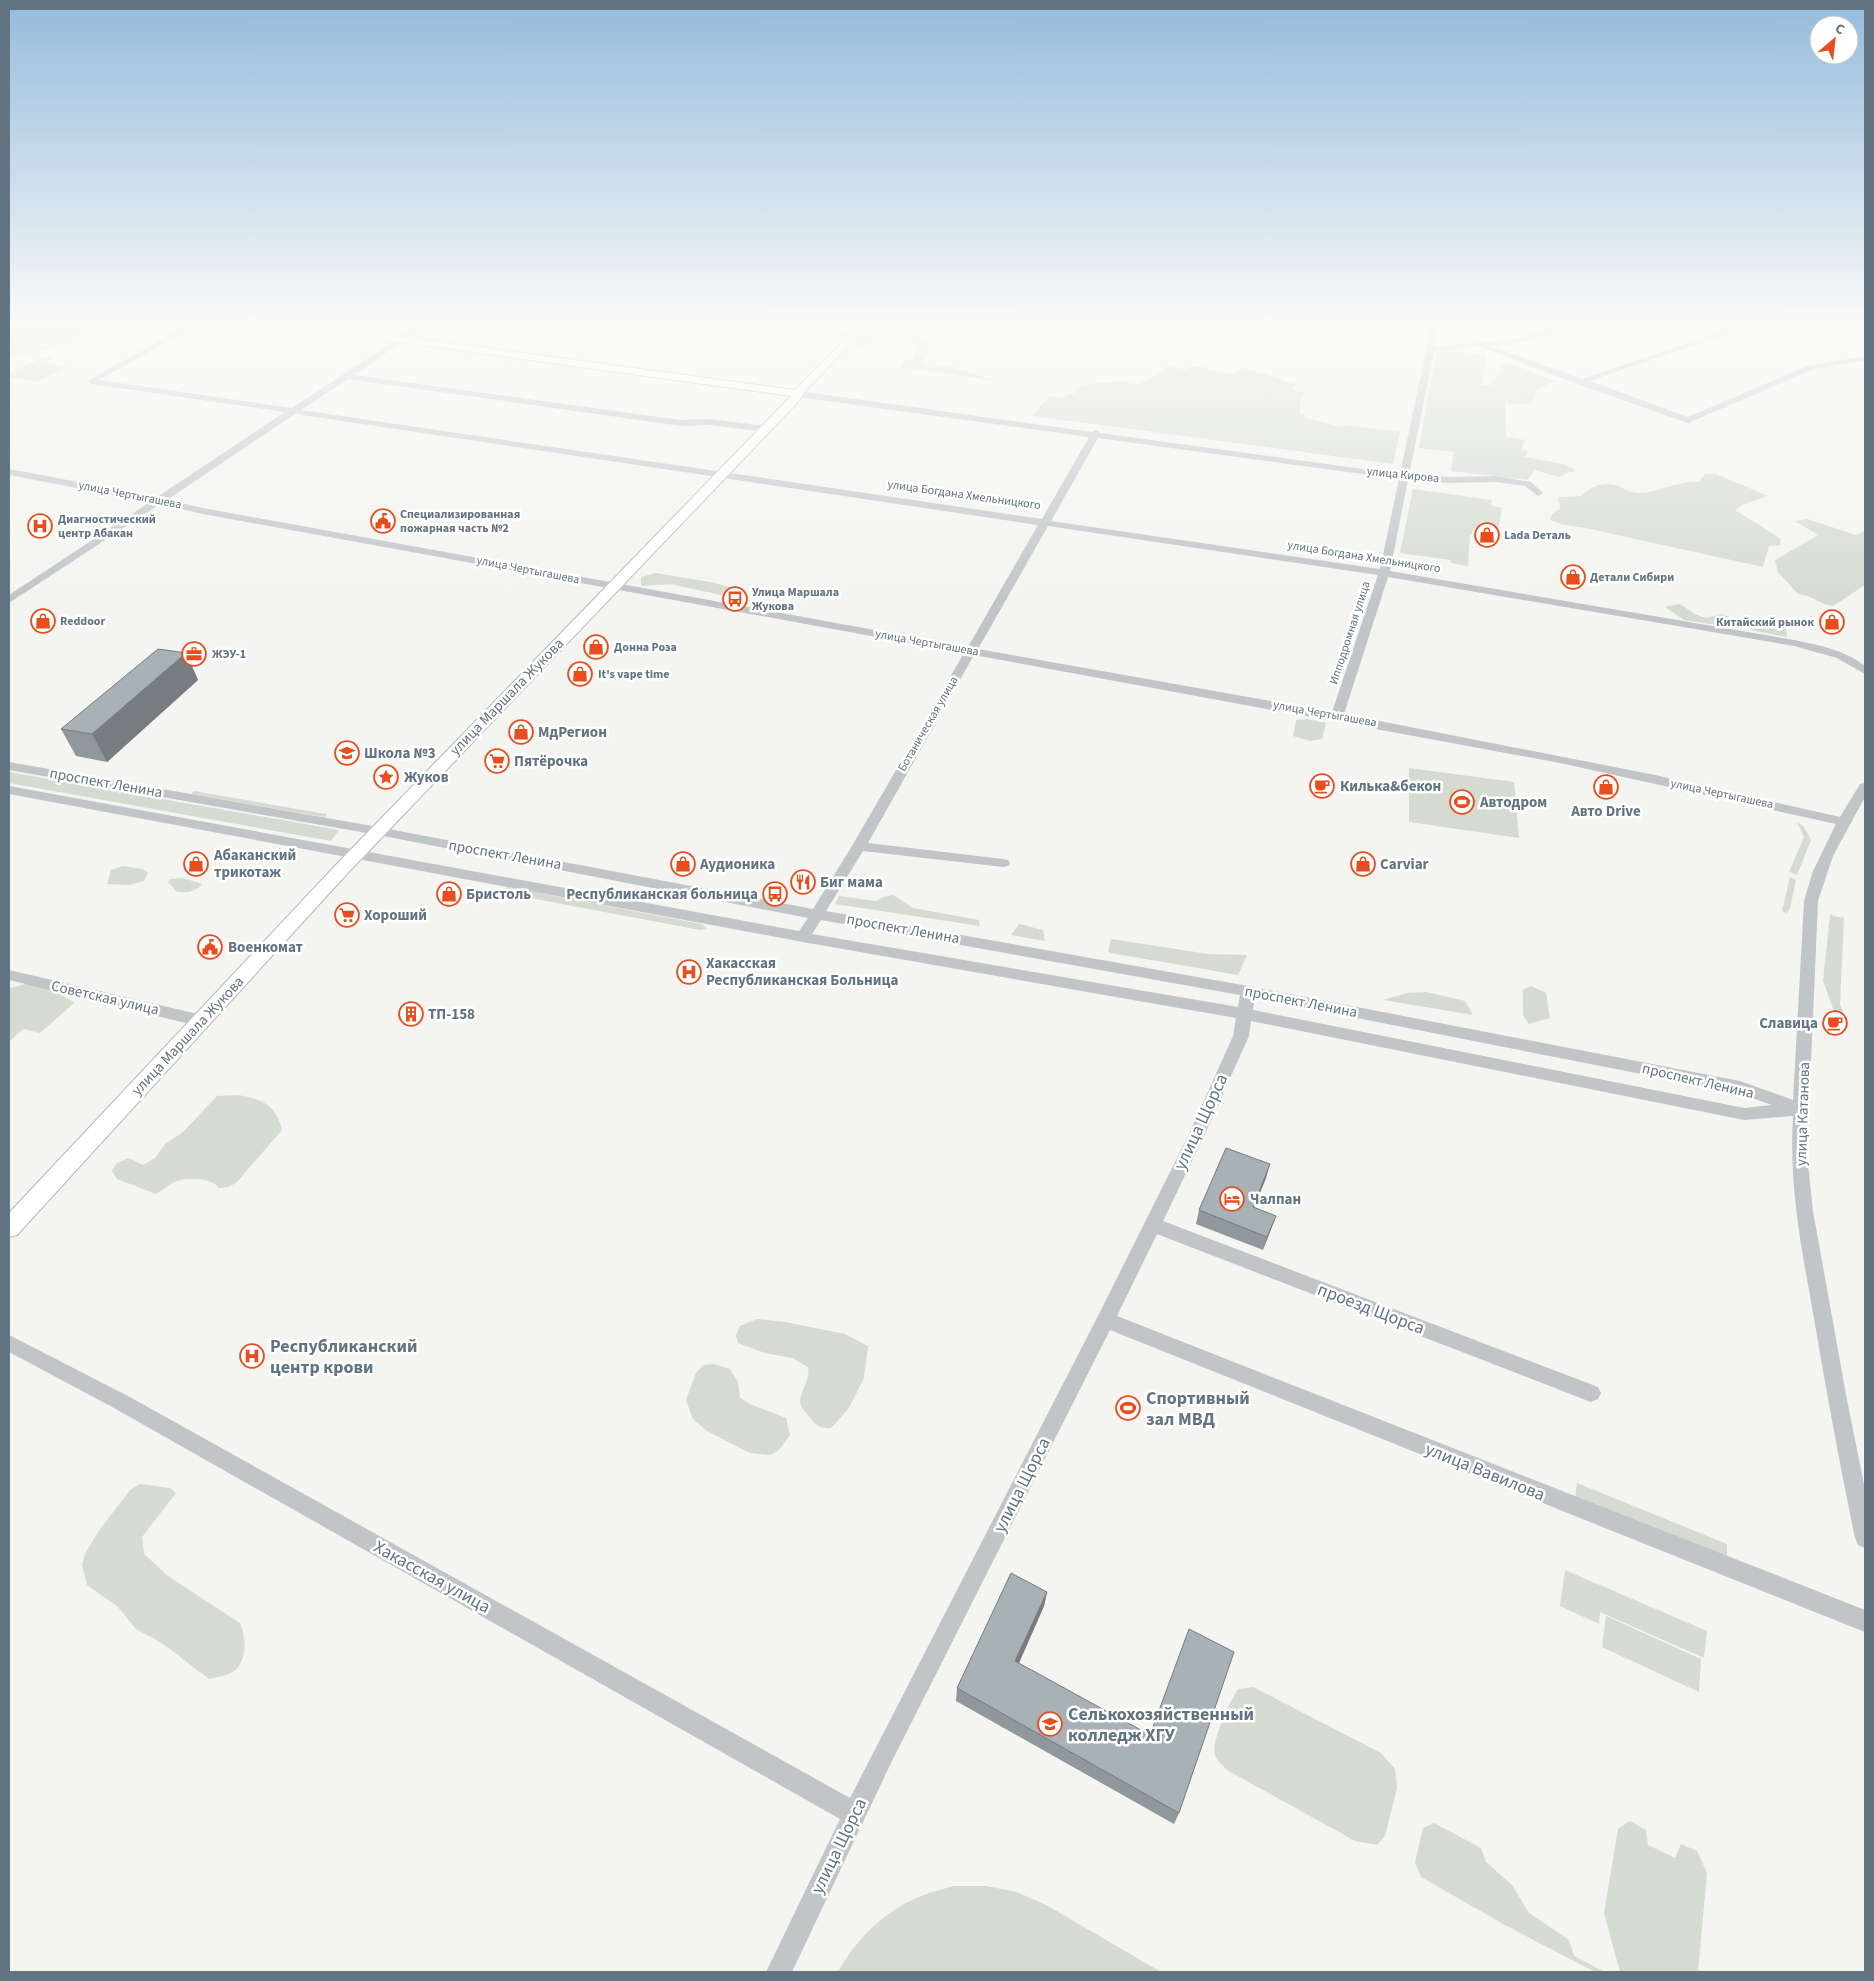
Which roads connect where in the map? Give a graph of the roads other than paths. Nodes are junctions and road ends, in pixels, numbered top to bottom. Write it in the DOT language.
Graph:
graph roads {
  1 [pos="285,415"];
  2 [pos="322,415"];
  3 [pos="627,415"];
  4 [pos="778,415"];
  5 [pos="962,415"];
  6 [pos="1416,415"];
  7 [pos="1675,415"];
  8 [pos="1699,415"];
  9 [pos="765,429"];
  10 [pos="1096,433"];
  11 [pos="9,472"];
  12 [pos="723,474"];
  13 [pos="1403,476"];
  14 [pos="1538,493"];
  15 [pos="158,500"];
  16 [pos="1045,521"];
  17 [pos="1384,573"];
  18 [pos="613,586"];
  19 [pos="9,600"];
  20 [pos="970,650"];
  21 [pos="1865,670"];
  22 [pos="1337,716"];
  23 [pos="9,766"];
  24 [pos="1865,787"];
  25 [pos="9,790"];
  26 [pos="1843,822"];
  27 [pos="378,831"];
  28 [pos="859,846"];
  29 [pos="357,853"];
  30 [pos="1003,863"];
  31 [pos="817,914"];
  32 [pos="803,937"];
  33 [pos="9,975"];
  34 [pos="1248,992"];
  35 [pos="1245,1014"];
  36 [pos="202,1021"];
  37 [pos="1801,1109"];
  38 [pos="1152,1224"];
  39 [pos="9,1228"];
  40 [pos="1106,1320"];
  41 [pos="9,1343"];
  42 [pos="1590,1393"];
  43 [pos="1865,1538"];
  44 [pos="1865,1621"];
  45 [pos="854,1814"];
  46 [pos="779,1972"];
  1 -- 15 [label="street"];
  2 -- 12 [label="street, улица Богдана Хмельницкого"];
  3 -- 9 [label="street"];
  4 -- 9 [label="main road, улица Маршала Жукова"];
  5 -- 10 [label="street, улица Кирова"];
  6 -- 13 [label="street, Ипподромная улица"];
  7 -- 8 [label="street"];
  9 -- 12 [label="main road, улица Маршала Жукова"];
  10 -- 13 [label="street, улица Кирова"];
  10 -- 16 [label="street, Ботаническая улица"];
  11 -- 15 [label="street, улица Чертыгашева"];
  12 -- 16 [label="street, улица Богдана Хмельницкого"];
  12 -- 18 [label="main road, улица Маршала Жукова"];
  13 -- 14 [label="street, улица Кирова"];
  13 -- 17 [label="street, Ипподромная улица"];
  15 -- 18 [label="street, улица Чертыгашева"];
  15 -- 19 [label="street"];
  16 -- 17 [label="street, улица Богдана Хмельницкого"];
  16 -- 20 [label="street, Ботаническая улица"];
  17 -- 21 [label="street, улица Богдана Хмельницкого"];
  17 -- 22 [label="street, Ипподромная улица"];
  18 -- 20 [label="street, улица Чертыгашева"];
  18 -- 27 [label="main road, улица Маршала Жукова"];
  20 -- 22 [label="street, улица Чертыгашева"];
  20 -- 28 [label="street, Ботаническая улица"];
  22 -- 26 [label="street, улица Чертыгашева"];
  23 -- 27 [label="street, проспект Ленина"];
  24 -- 26 [label="street, улица Катанова"];
  25 -- 29 [label="street, проспект Ленина"];
  26 -- 37 [label="street, улица Катанова"];
  27 -- 29 [label="main road, улица Маршала Жукова"];
  27 -- 31 [label="street, проспект Ленина"];
  28 -- 30 [label="street"];
  28 -- 31 [label="street, Ботаническая улица"];
  29 -- 32 [label="street, проспект Ленина"];
  29 -- 36 [label="main road, улица Маршала Жукова"];
  31 -- 32 [label="street, Ботаническая улица"];
  31 -- 34 [label="street, проспект Ленина"];
  32 -- 35 [label="street, проспект Ленина"];
  33 -- 36 [label="street, Советская улица"];
  34 -- 35 [label="street, улица Щорса"];
  34 -- 37 [label="street, проспект Ленина"];
  35 -- 37 [label="street, проспект Ленина"];
  35 -- 38 [label="street, улица Щорса"];
  36 -- 39 [label="main road, улица Маршала Жукова"];
  37 -- 43 [label="street, улица Катанова"];
  38 -- 40 [label="street, улица Щорса"];
  38 -- 42 [label="street, проезд Щорса"];
  40 -- 44 [label="street, улица Вавилова"];
  40 -- 45 [label="street, улица Щорса"];
  41 -- 45 [label="street, Хакасская улица"];
  45 -- 46 [label="street, улица Щорса"];
}
